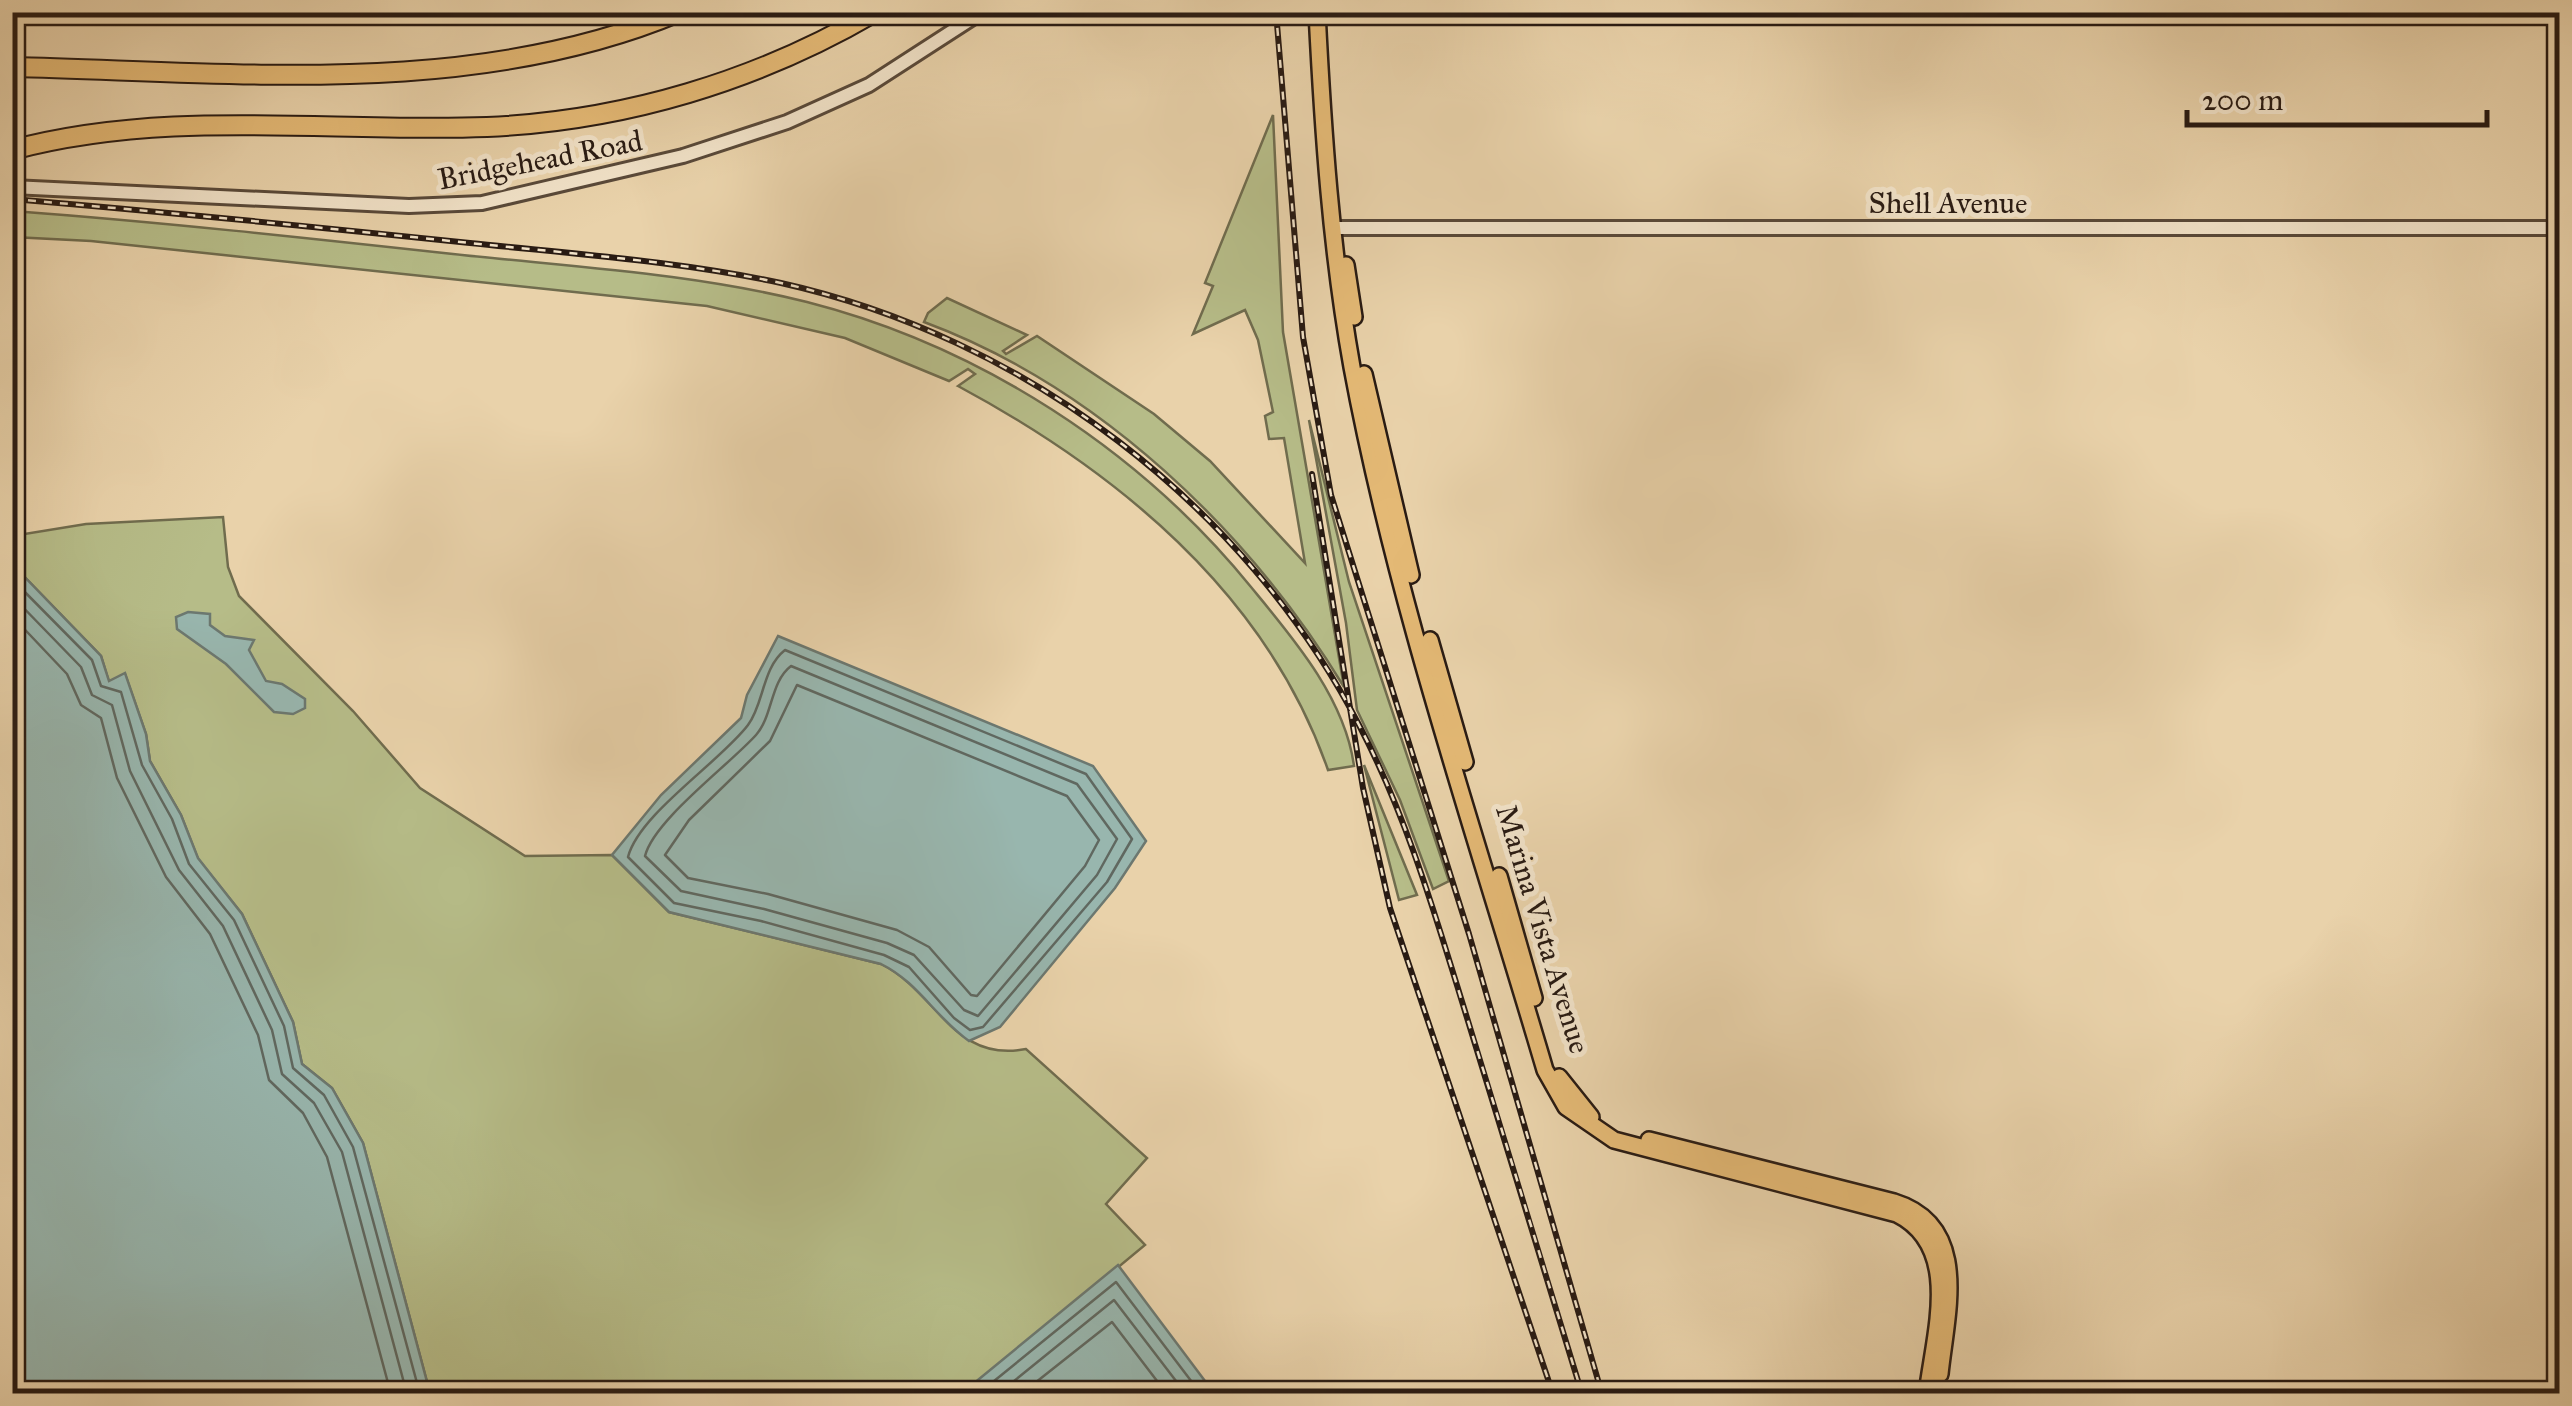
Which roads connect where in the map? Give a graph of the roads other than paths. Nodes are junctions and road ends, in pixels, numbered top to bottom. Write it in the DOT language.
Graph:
graph roads {
  1 [pos="680,12"];
  2 [pos="875,12"];
  3 [pos="982,12"];
  4 [pos="1317,12"];
  5 [pos="12,68"];
  6 [pos="14,149"];
  7 [pos="12,188"];
  8 [pos="1336,228"];
  9 [pos="2560,228"];
  10 [pos="1927,1394"];
  11 [pos="1938,1394"];
  1 -- 5 [label="highway"];
  2 -- 6 [label="highway"];
  3 -- 7 [label="street, Bridgehead Road"];
  4 -- 8 [label="main road, Marina Vista Avenue"];
  8 -- 9 [label="street, Shell Avenue"];
  8 -- 10 [label="main road, Marina Vista Avenue"];
  8 -- 11 [label="main road, Marina Vista Avenue"];
}
